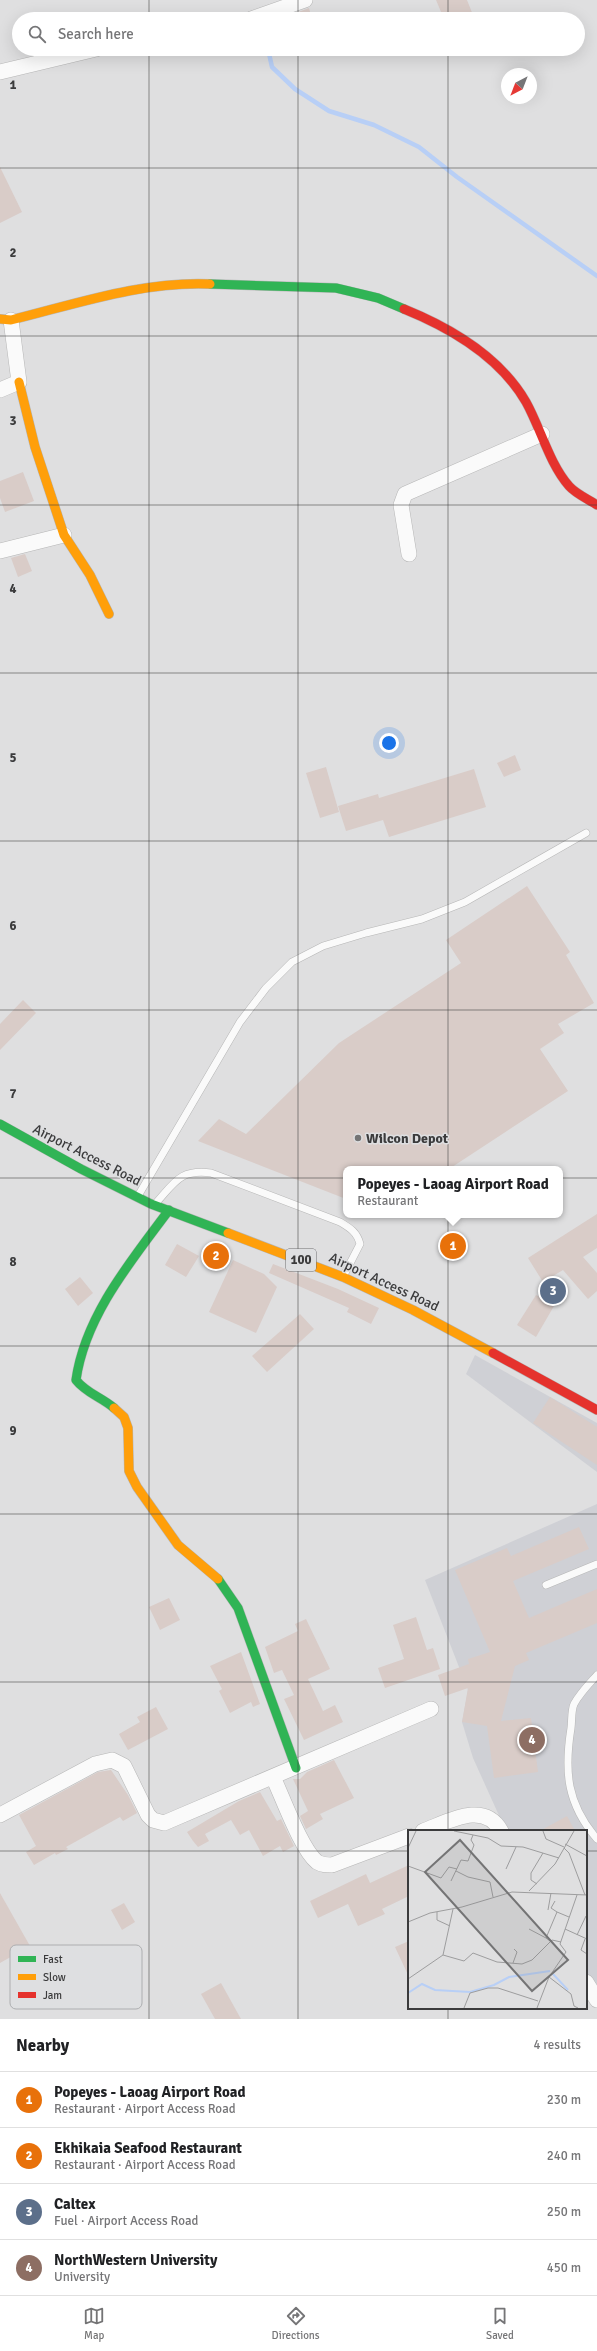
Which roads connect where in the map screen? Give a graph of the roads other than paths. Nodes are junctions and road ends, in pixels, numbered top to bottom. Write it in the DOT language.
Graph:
graph roads {
  1 [pos="305,0"];
  2 [pos="271,12"];
  3 [pos="67,56"];
  4 [pos="0,72"];
  5 [pos="5,319"];
  6 [pos="19,382"];
  7 [pos="0,390"];
  8 [pos="542,434"];
  9 [pos="597,505"];
  10 [pos="64,535"];
  11 [pos="0,551"];
  12 [pos="409,554"];
  13 [pos="109,614"];
  14 [pos="586,833"];
  15 [pos="0,1124"];
  16 [pos="137,1197"];
  17 [pos="155,1205"];
  18 [pos="169,1210"];
  19 [pos="343,1277"];
  20 [pos="597,1410"];
  21 [pos="597,1564"];
  22 [pos="546,1585"];
  23 [pos="597,1675"];
  24 [pos="431,1709"];
  25 [pos="296,1768"];
  26 [pos="273,1777"];
  27 [pos="0,1815"];
  28 [pos="426,1830"];
  29 [pos="500,1830"];
  30 [pos="408,1836"];
  31 [pos="597,1839"];
  32 [pos="587,1984"];
  33 [pos="597,2000"];
  1 -- 2 [label="street"];
  3 -- 4 [label="street"];
  5 -- 6 [label="street"];
  5 -- 8 [label="street"];
  6 -- 7 [label="street"];
  6 -- 10 [label="street"];
  8 -- 9 [label="street"];
  8 -- 12 [label="street"];
  10 -- 11 [label="street"];
  10 -- 13 [label="street"];
  14 -- 16 [label="lane"];
  15 -- 16 [label="street, Airport Access Road / 100"];
  16 -- 17 [label="street, Airport Access Road / 100"];
  17 -- 18 [label="street, Airport Access Road / 100"];
  17 -- 19 [label="lane"];
  18 -- 19 [label="street, Airport Access Road / 100"];
  18 -- 25 [label="street"];
  19 -- 20 [label="street, Airport Access Road / 100"];
  21 -- 22 [label="lane"];
  23 -- 31 [label="lane"];
  24 -- 25 [label="street"];
  25 -- 26 [label="street"];
  26 -- 27 [label="street"];
  26 -- 30 [label="street"];
  28 -- 29 [label="street"];
  32 -- 33 [label="street"];
}
